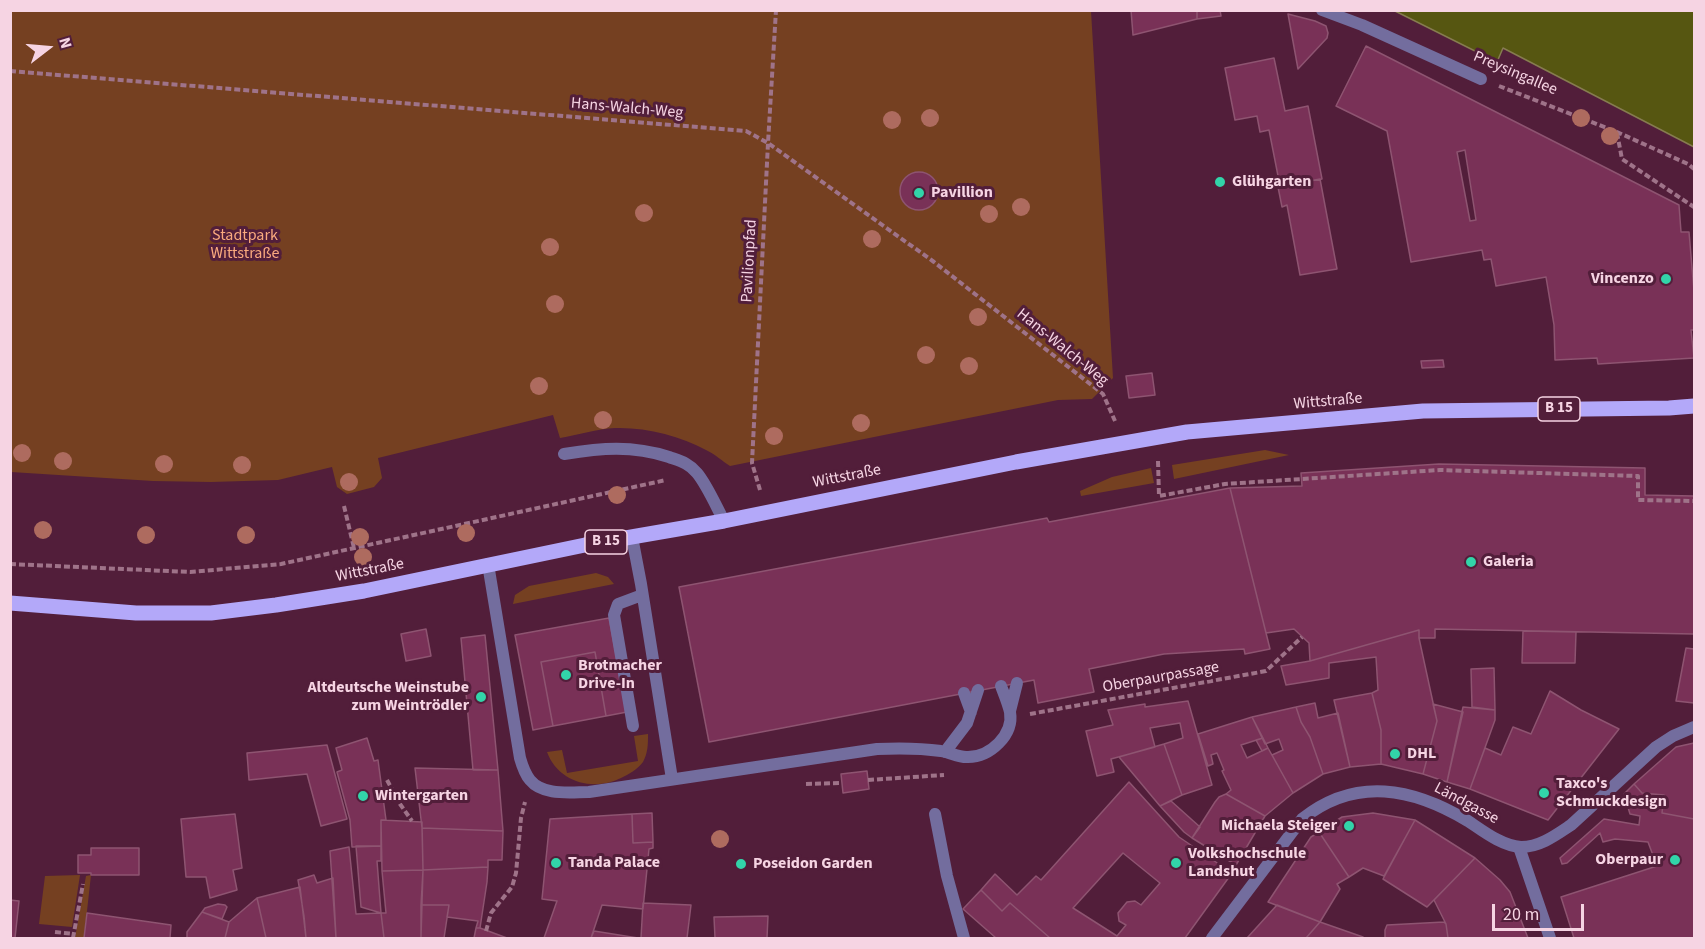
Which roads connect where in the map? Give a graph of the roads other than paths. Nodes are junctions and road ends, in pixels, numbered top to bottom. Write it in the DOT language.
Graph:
graph roads {
  1 [pos="1322,10"];
  2 [pos="1481,79"];
  3 [pos="1695,406"];
  4 [pos="564,454"];
  5 [pos="724,521"];
  6 [pos="632,537"];
  7 [pos="488,564"];
  8 [pos="642,595"];
  9 [pos="10,603"];
  10 [pos="1017,683"];
  11 [pos="1001,686"];
  12 [pos="978,690"];
  13 [pos="964,693"];
  14 [pos="971,712"];
  15 [pos="1010,715"];
  16 [pos="633,726"];
  17 [pos="1695,727"];
  18 [pos="945,752"];
  19 [pos="672,779"];
  20 [pos="936,814"];
  21 [pos="1519,847"];
  22 [pos="964,939"];
  23 [pos="1212,939"];
  24 [pos="1550,939"];
  1 -- 2 [label="street, Preysingallee"];
  3 -- 5 [label="main road, Wittstraße / B 15"];
  4 -- 5 [label="street"];
  5 -- 6 [label="main road, Wittstraße / B 15"];
  6 -- 7 [label="main road, Wittstraße / B 15"];
  6 -- 8 [label="street"];
  7 -- 9 [label="main road, Wittstraße / B 15"];
  7 -- 19 [label="street"];
  8 -- 16 [label="street"];
  8 -- 19 [label="street"];
  10 -- 15 [label="street"];
  11 -- 15 [label="street"];
  12 -- 14 [label="street"];
  13 -- 14 [label="street"];
  14 -- 18 [label="street"];
  15 -- 18 [label="street"];
  17 -- 21 [label="street"];
  18 -- 19 [label="street"];
  20 -- 22 [label="street"];
  21 -- 23 [label="street, Ländgasse"];
  21 -- 24 [label="street"];
}
